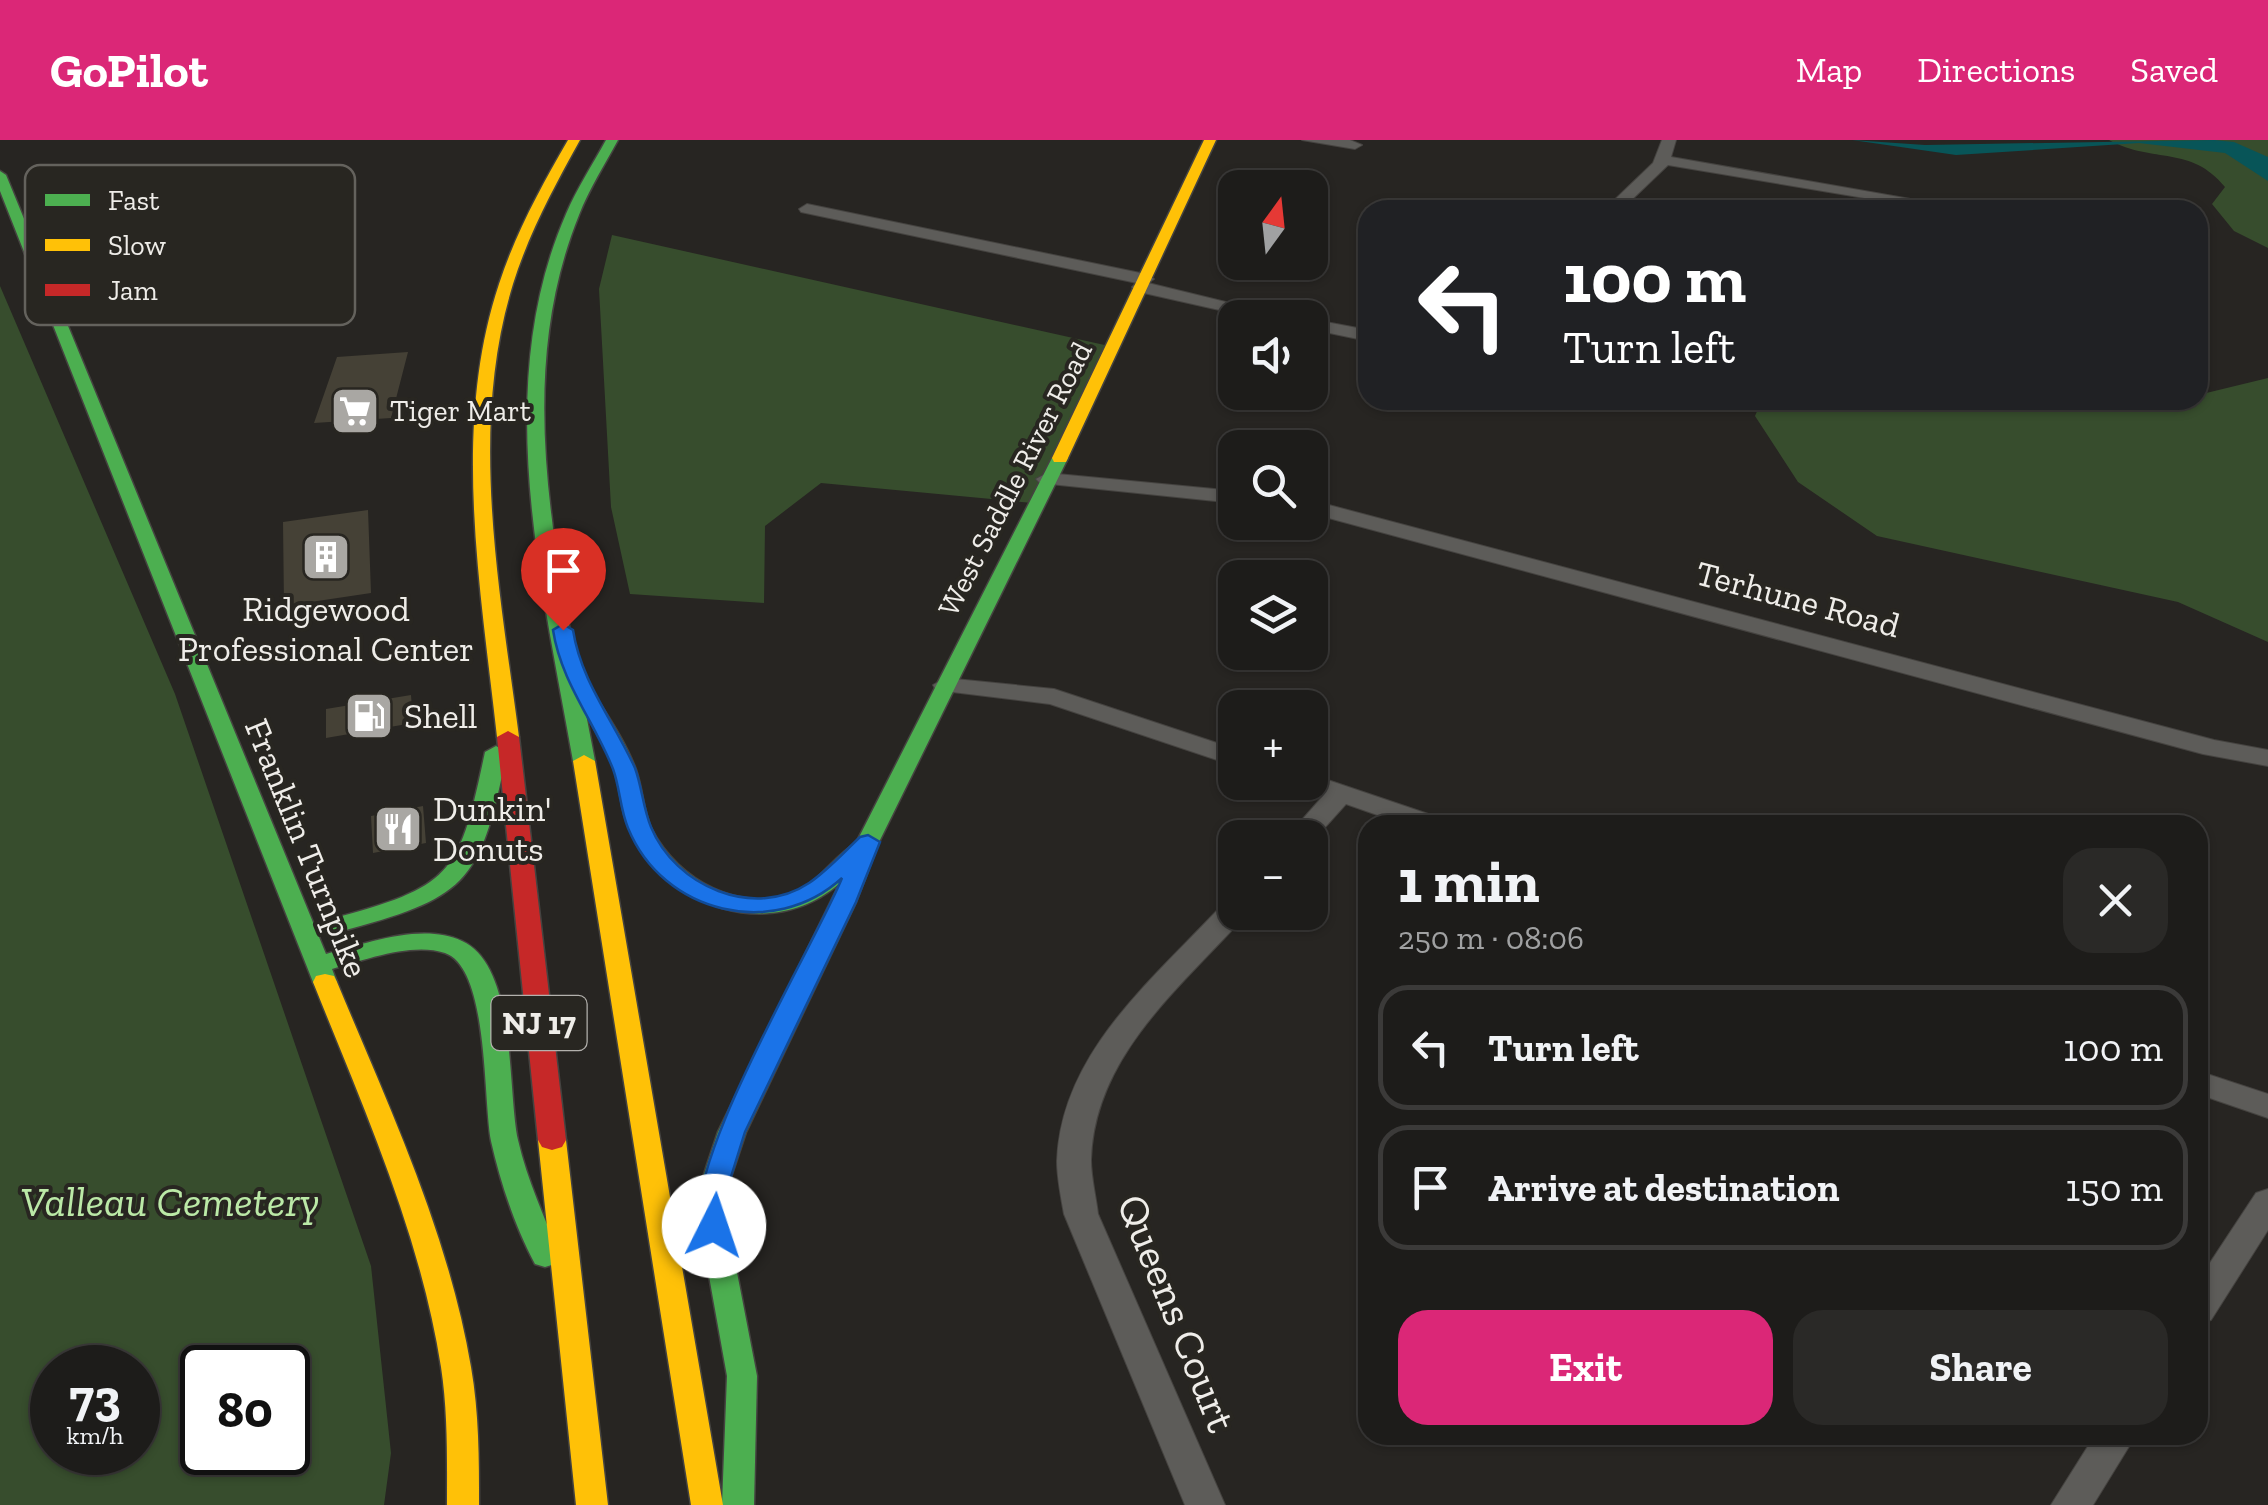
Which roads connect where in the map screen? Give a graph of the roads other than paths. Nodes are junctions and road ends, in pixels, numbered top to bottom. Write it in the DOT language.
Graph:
graph roads {
  1 [pos="574,140"];
  2 [pos="612,140"];
  3 [pos="1210,140"];
  4 [pos="1309,140"];
  5 [pos="1669,140"];
  6 [pos="1355,144"];
  7 [pos="1664,160"];
  8 [pos="0,175"];
  9 [pos="1622,200"];
  10 [pos="1905,200"];
  11 [pos="806,209"];
  12 [pos="25,237"];
  13 [pos="1143,283"];
  14 [pos="1218,302"];
  15 [pos="60,325"];
  16 [pos="1328,328"];
  17 [pos="1358,334"];
  18 [pos="1047,479"];
  19 [pos="1218,495"];
  20 [pos="1328,511"];
  21 [pos="568,662"];
  22 [pos="945,685"];
  23 [pos="505,713"];
  24 [pos="1218,752"];
  25 [pos="2268,758"];
  26 [pos="1328,790"];
  27 [pos="1340,794"];
  28 [pos="1404,815"];
  29 [pos="1316,820"];
  30 [pos="868,842"];
  31 [pos="1218,928"];
  32 [pos="304,934"];
  33 [pos="317,964"];
  34 [pos="2208,1085"];
  35 [pos="2268,1106"];
  36 [pos="2268,1202"];
  37 [pos="2208,1295"];
  38 [pos="572,1333"];
  39 [pos="2110,1445"];
  40 [pos="463,1505"];
  41 [pos="592,1505"];
  42 [pos="707,1505"];
  43 [pos="738,1505"];
  44 [pos="1204,1505"];
  45 [pos="2071,1505"];
  1 -- 23 [label="main road, NJ 17"];
  2 -- 21 [label="main road, NJ 17"];
  3 -- 13 [label="main road, West Saddle River Road"];
  4 -- 6 [label="street"];
  5 -- 7 [label="street"];
  7 -- 9 [label="street"];
  7 -- 10 [label="street"];
  8 -- 12 [label="main road, Franklin Turnpike"];
  11 -- 13 [label="street"];
  13 -- 14 [label="street"];
  13 -- 18 [label="main road, West Saddle River Road"];
  15 -- 32 [label="main road, Franklin Turnpike"];
  16 -- 17 [label="street"];
  18 -- 19 [label="street"];
  18 -- 22 [label="main road, West Saddle River Road"];
  20 -- 25 [label="street, Terhune Road"];
  21 -- 30 [label="main road"];
  21 -- 42 [label="main road, NJ 17"];
  22 -- 24 [label="street"];
  22 -- 30 [label="main road, West Saddle River Road"];
  23 -- 32 [label="main road"];
  23 -- 38 [label="main road, NJ 17"];
  26 -- 27 [label="street"];
  27 -- 28 [label="street"];
  27 -- 29 [label="street"];
  30 -- 43 [label="main road, West Saddle River Road"];
  31 -- 44 [label="street, Queens Court"];
  32 -- 33 [label="main road, Franklin Turnpike"];
  33 -- 38 [label="main road"];
  33 -- 40 [label="main road, Franklin Turnpike"];
  34 -- 35 [label="street"];
  36 -- 37 [label="street"];
  38 -- 41 [label="main road, NJ 17"];
  39 -- 45 [label="street"];
}
